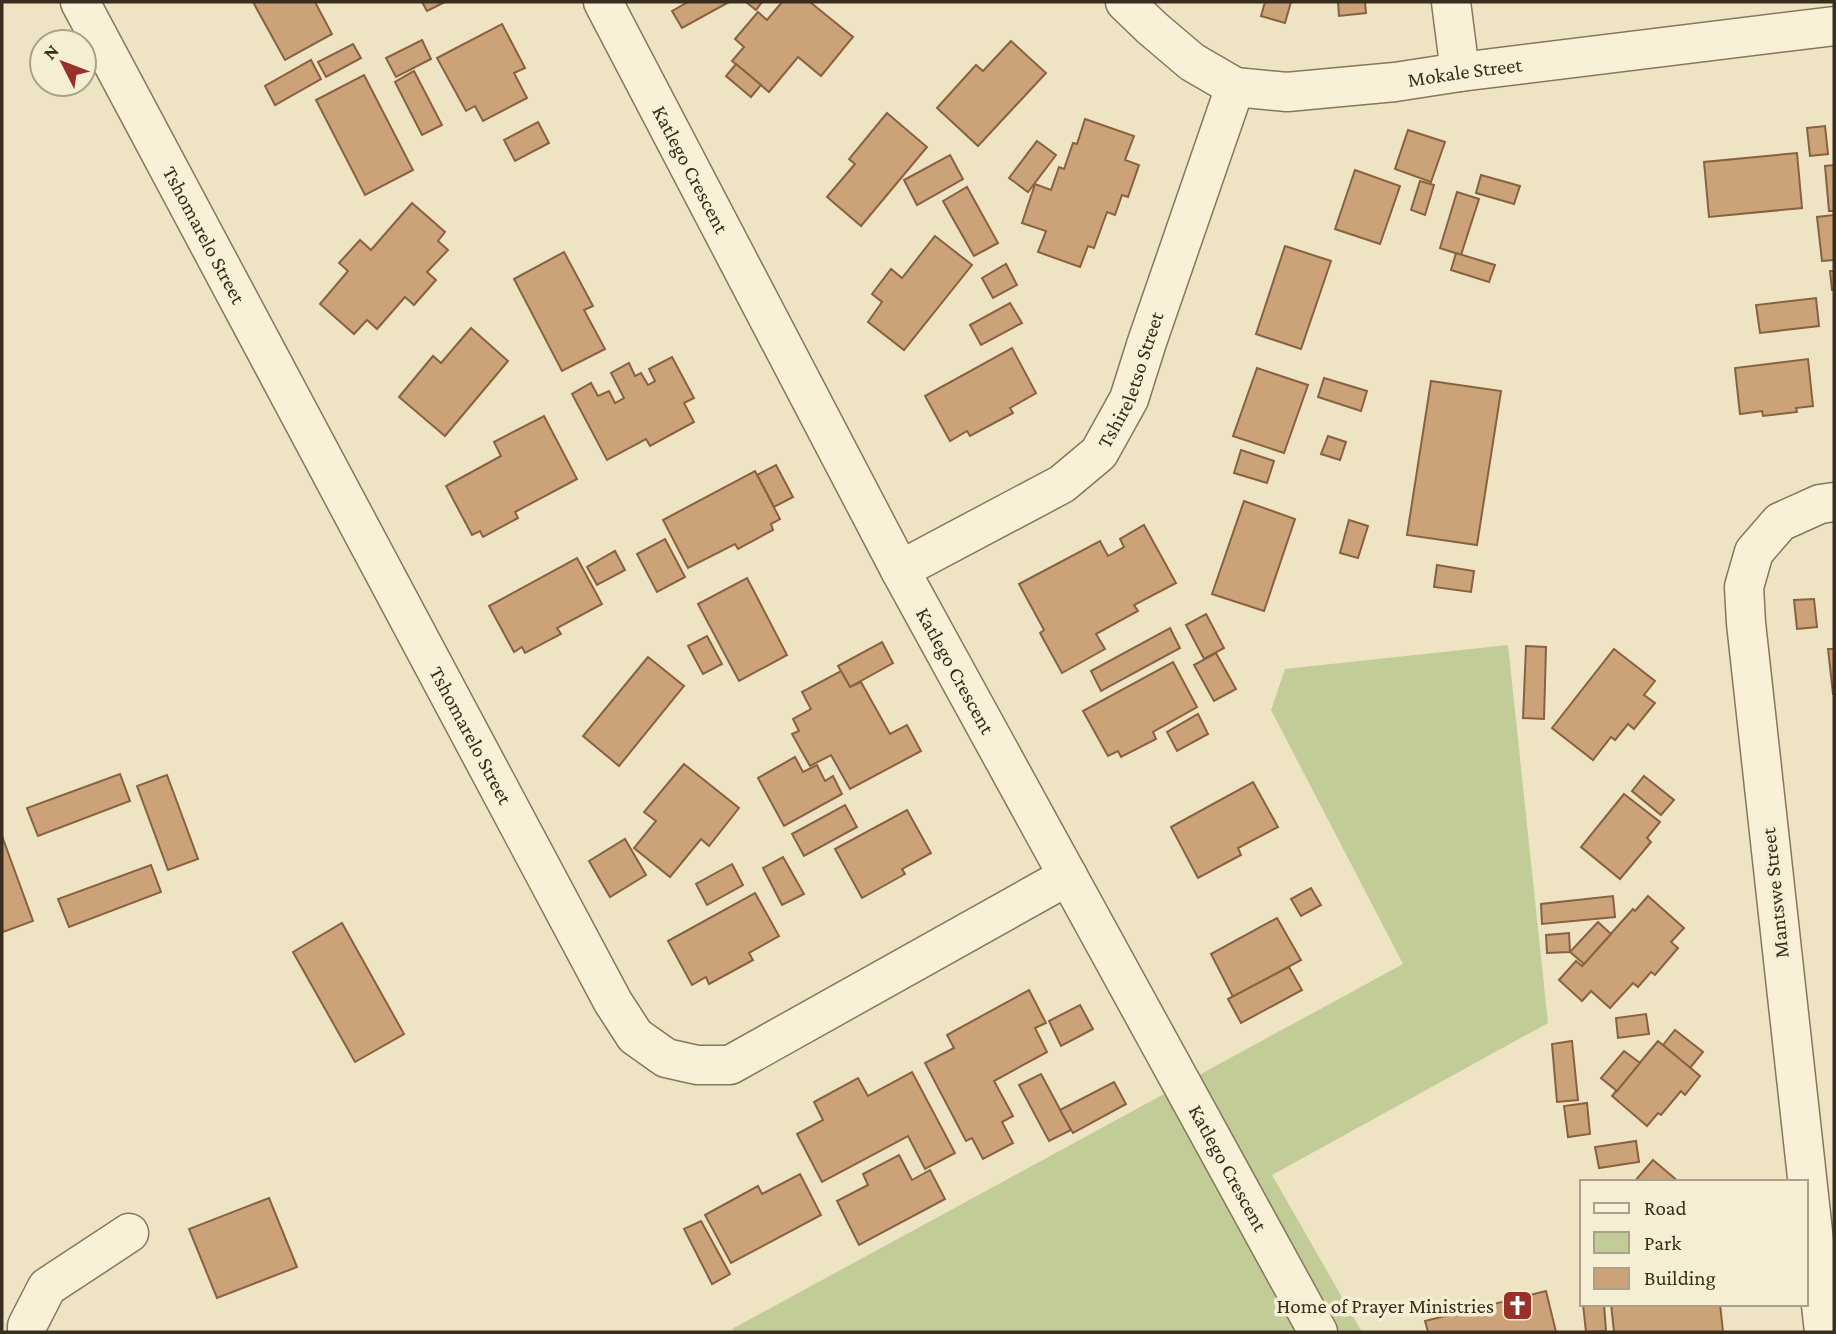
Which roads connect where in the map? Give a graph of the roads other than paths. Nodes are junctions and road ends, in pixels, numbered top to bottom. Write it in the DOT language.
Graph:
graph roads {
  1 [pos="80,2"];
  2 [pos="603,2"];
  3 [pos="1125,2"];
  4 [pos="1451,2"];
  5 [pos="1834,26"];
  6 [pos="1460,72"];
  7 [pos="1236,87"];
  8 [pos="1834,502"];
  9 [pos="900,569"];
  10 [pos="1068,876"];
  11 [pos="1807,1180"];
  12 [pos="1808,1188"];
  13 [pos="129,1233"];
  14 [pos="27,1332"];
  15 [pos="1318,1332"];
  16 [pos="1824,1332"];
  1 -- 10 [label="street, Tshomarelo Street"];
  2 -- 9 [label="street, Katlego Crescent"];
  3 -- 7 [label="street, Mokale Street"];
  4 -- 6 [label="street"];
  5 -- 6 [label="street, Mokale Street"];
  6 -- 7 [label="street, Mokale Street"];
  7 -- 9 [label="street, Tshireletso Street"];
  8 -- 11 [label="street, Mantswe Street"];
  9 -- 10 [label="street, Katlego Crescent"];
  10 -- 15 [label="street, Katlego Crescent"];
  12 -- 16 [label="street, Mantswe Street"];
  13 -- 14 [label="street"];
}
